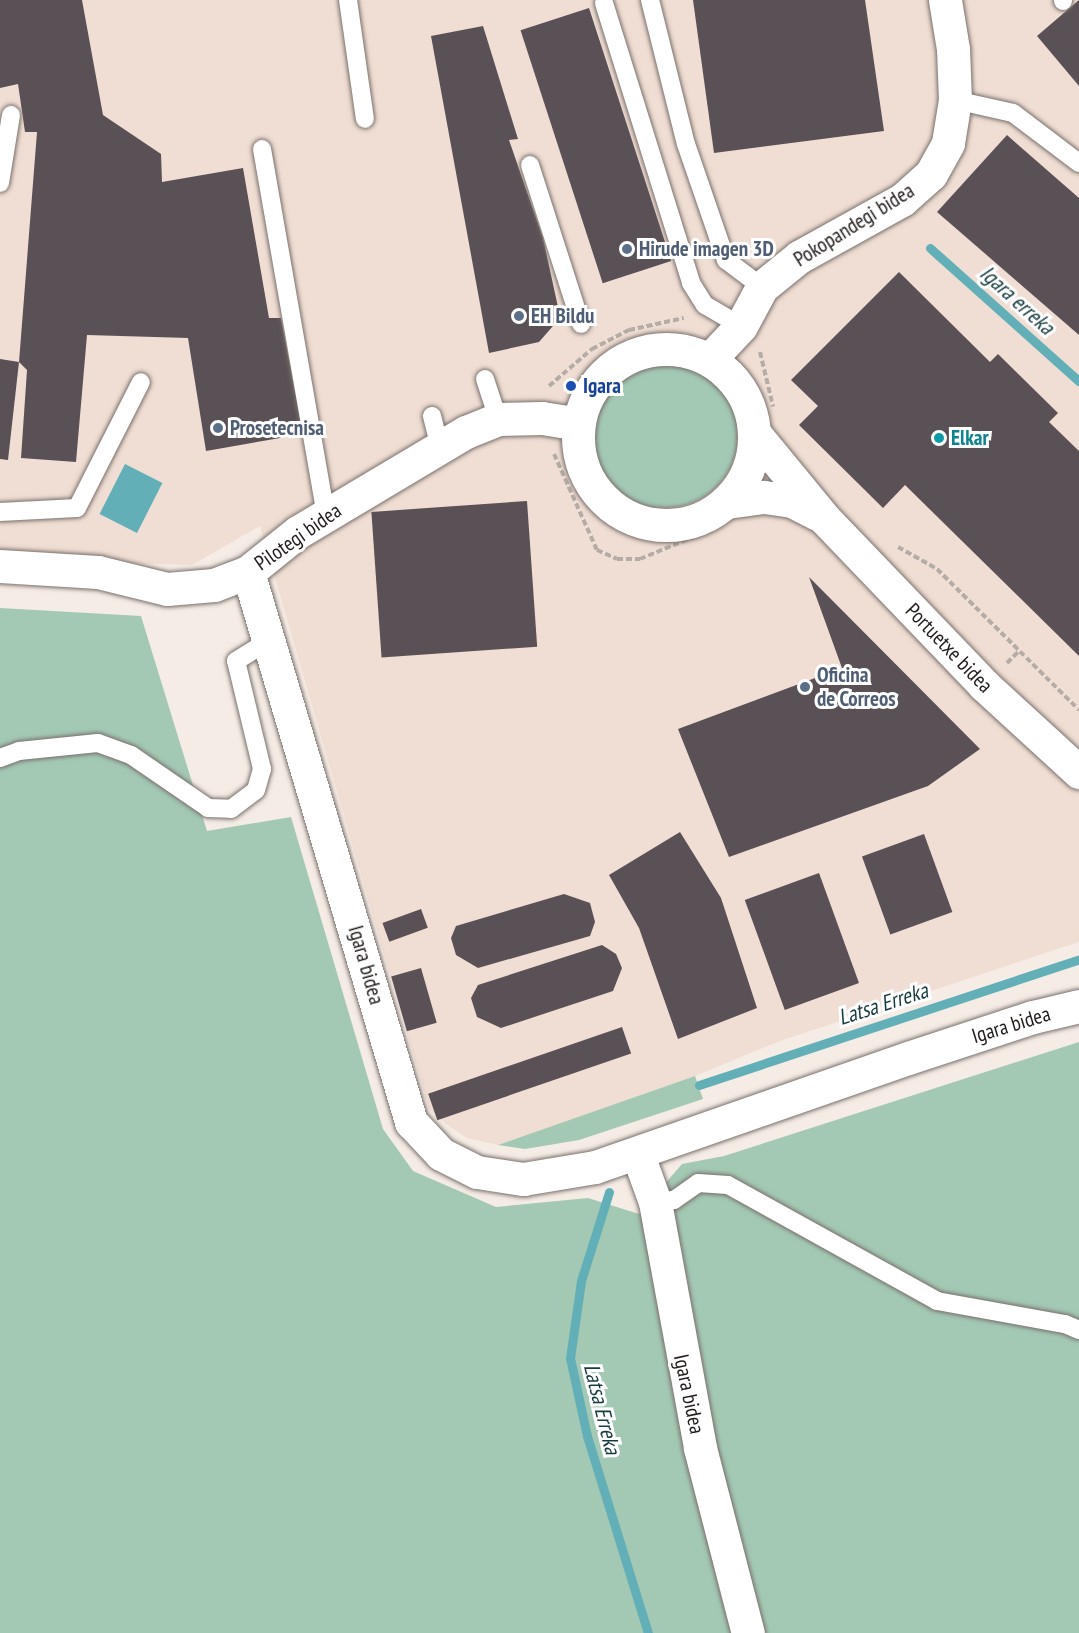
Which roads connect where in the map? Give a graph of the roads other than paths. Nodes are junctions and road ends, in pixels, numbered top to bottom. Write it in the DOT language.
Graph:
graph roads {
  1 [pos="348,0"];
  2 [pos="650,0"];
  3 [pos="945,0"];
  4 [pos="604,3"];
  5 [pos="955,100"];
  6 [pos="11,115"];
  7 [pos="365,119"];
  8 [pos="262,149"];
  9 [pos="1079,163"];
  10 [pos="530,165"];
  11 [pos="0,183"];
  12 [pos="762,287"];
  13 [pos="580,324"];
  14 [pos="751,338"];
  15 [pos="710,360"];
  16 [pos="485,379"];
  17 [pos="141,382"];
  18 [pos="432,416"];
  19 [pos="498,419"];
  20 [pos="765,422"];
  21 [pos="578,424"];
  22 [pos="440,447"];
  23 [pos="0,512"];
  24 [pos="327,515"];
  25 [pos="720,516"];
  26 [pos="824,518"];
  27 [pos="0,566"];
  28 [pos="248,572"];
  29 [pos="270,640"];
  30 [pos="0,758"];
  31 [pos="1079,772"];
  32 [pos="1079,1006"];
  33 [pos="638,1155"];
  34 [pos="655,1202"];
  35 [pos="1079,1330"];
  36 [pos="748,1633"];
  1 -- 7 [label="lane"];
  2 -- 12 [label="lane"];
  3 -- 5 [label="street, Pokopandegi bidea"];
  4 -- 14 [label="lane"];
  5 -- 9 [label="lane"];
  5 -- 12 [label="street, Pokopandegi bidea"];
  6 -- 11 [label="lane"];
  8 -- 24 [label="lane"];
  10 -- 13 [label="lane"];
  12 -- 14 [label="street, Pokopandegi bidea"];
  14 -- 15 [label="street, Pokopandegi bidea"];
  15 -- 20 [label="street"];
  15 -- 21 [label="street"];
  16 -- 19 [label="lane"];
  17 -- 23 [label="lane"];
  18 -- 22 [label="lane"];
  19 -- 21 [label="street, Pilotegi bidea"];
  19 -- 22 [label="street, Pilotegi bidea"];
  20 -- 25 [label="street"];
  20 -- 26 [label="street, Portuetxe bidea"];
  21 -- 25 [label="street"];
  22 -- 24 [label="street, Pilotegi bidea"];
  24 -- 28 [label="street, Pilotegi bidea"];
  25 -- 26 [label="street, Portuetxe bidea"];
  26 -- 31 [label="street, Portuetxe bidea"];
  27 -- 28 [label="street, Pilotegi bidea"];
  28 -- 29 [label="street, Igara bidea"];
  29 -- 30 [label="lane"];
  29 -- 33 [label="street, Igara bidea"];
  32 -- 33 [label="street, Igara bidea"];
  33 -- 34 [label="street, Igara bidea"];
  34 -- 35 [label="lane"];
  34 -- 36 [label="street, Igara bidea"];
}
